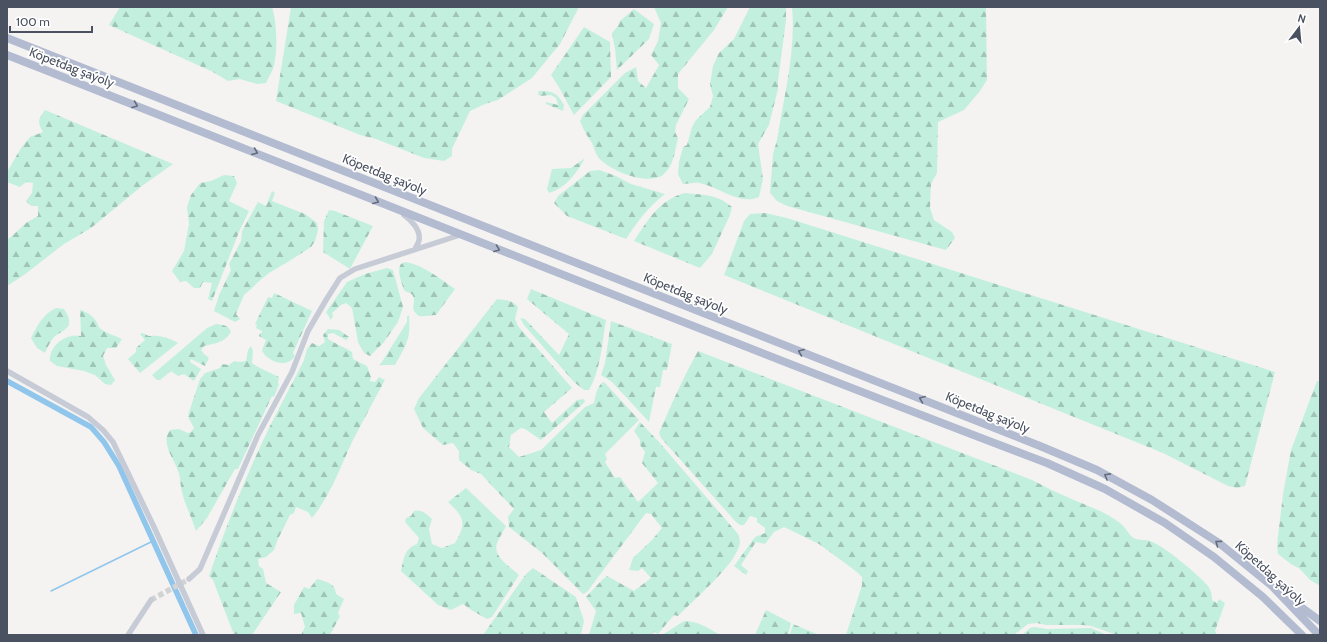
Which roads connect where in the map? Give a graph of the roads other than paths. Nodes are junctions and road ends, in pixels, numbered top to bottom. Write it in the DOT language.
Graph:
graph roads {
  1 [pos="7,38"];
  2 [pos="7,55"];
  3 [pos="394,208"];
  4 [pos="460,235"];
  5 [pos="415,249"];
  6 [pos="7,371"];
  7 [pos="190,579"];
  8 [pos="1272,586"];
  9 [pos="1263,597"];
  10 [pos="151,600"];
  11 [pos="1320,621"];
  12 [pos="128,635"];
  13 [pos="203,635"];
  14 [pos="1296,635"];
  15 [pos="1302,635"];
  16 [pos="1319,635"];
  8 -- 1 [label="main road, Köpetdag şaýoly, one-way"];
  2 -- 3 [label="main road, Köpetdag şaýoly, one-way"];
  3 -- 4 [label="main road, Köpetdag şaýoly"];
  3 -- 5 [label="street"];
  4 -- 5 [label="street"];
  4 -- 9 [label="main road, Köpetdag şaýoly, one-way"];
  5 -- 7 [label="street"];
  6 -- 13 [label="street"];
  8 -- 11 [label="main road"];
  8 -- 16 [label="main road, Köpetdag şaýoly"];
  9 -- 14 [label="main road"];
  9 -- 15 [label="main road, Köpetdag şaýoly"];
  10 -- 12 [label="street"];
}
